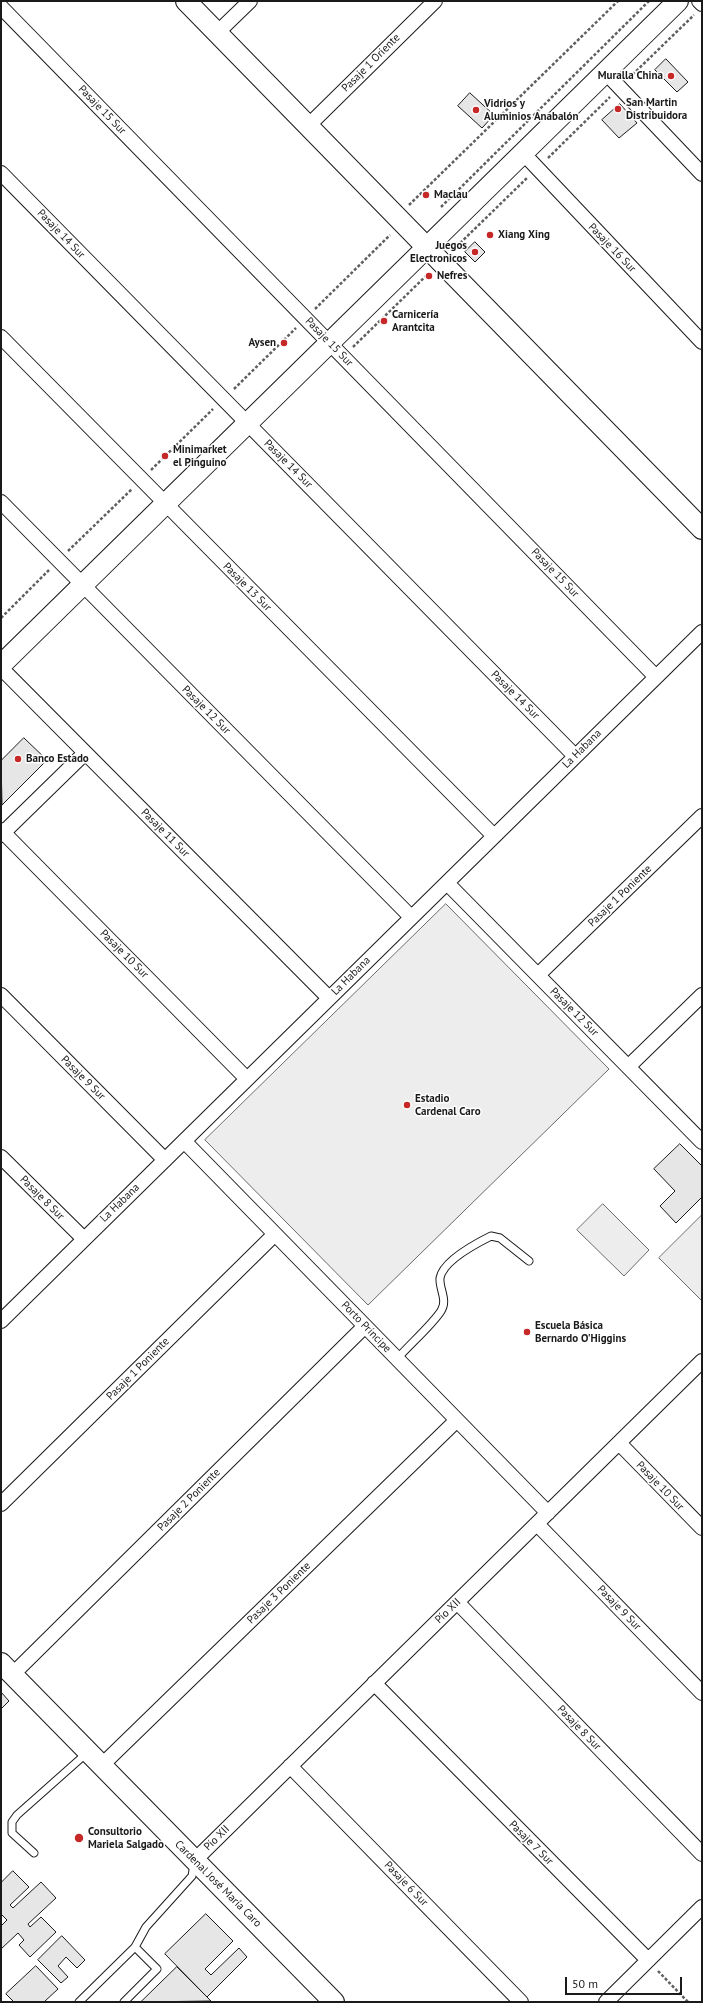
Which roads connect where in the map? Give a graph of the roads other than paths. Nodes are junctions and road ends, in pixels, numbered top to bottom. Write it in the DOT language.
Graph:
graph roads {
  1 [pos="186,1"];
  2 [pos="250,1"];
  3 [pos="435,1"];
  4 [pos="678,1"];
  5 [pos="699,1"];
  6 [pos="702,4"];
  7 [pos="1,7"];
  8 [pos="217,33"];
  9 [pos="605,72"];
  10 [pos="308,126"];
  11 [pos="523,153"];
  12 [pos="1,173"];
  13 [pos="702,174"];
  14 [pos="427,247"];
  15 [pos="1,338"];
  16 [pos="702,342"];
  17 [pos="330,343"];
  18 [pos="248,423"];
  19 [pos="1,502"];
  20 [pos="165,504"];
  21 [pos="702,529"];
  22 [pos="83,585"];
  23 [pos="702,632"];
  24 [pos="1,667"];
  25 [pos="656,677"];
  26 [pos="85,753"];
  27 [pos="575,756"];
  28 [pos="702,816"];
  29 [pos="2,833"];
  30 [pos="494,836"];
  31 [pos="447,883"];
  32 [pos="411,917"];
  33 [pos="538,976"];
  34 [pos="1,995"];
  35 [pos="702,995"];
  36 [pos="329,998"];
  37 [pos="628,1067"];
  38 [pos="248,1079"];
  39 [pos="184,1141"];
  40 [pos="702,1142"];
  41 [pos="1,1157"];
  42 [pos="164,1160"];
  43 [pos="275,1234"];
  44 [pos="84,1239"];
  45 [pos="529,1261"];
  46 [pos="1,1321"];
  47 [pos="365,1326"];
  48 [pos="397,1359"];
  49 [pos="702,1362"];
  50 [pos="457,1420"];
  51 [pos="619,1443"];
  52 [pos="1,1504"];
  53 [pos="548,1512"];
  54 [pos="537,1524"];
  55 [pos="702,1528"];
  56 [pos="457,1602"];
  57 [pos="7,1669"];
  58 [pos="374,1684"];
  59 [pos="702,1693"];
  60 [pos="88,1752"];
  61 [pos="101,1766"];
  62 [pos="290,1766"];
  63 [pos="34,1853"];
  64 [pos="702,1854"];
  65 [pos="195,1860"];
  66 [pos="702,1907"];
  67 [pos="136,1947"];
  68 [pos="648,1960"];
  69 [pos="79,2002"];
  70 [pos="124,2002"];
  71 [pos="334,2002"];
  72 [pos="521,2002"];
  73 [pos="606,2002"];
  1 -- 8 [label="main road"];
  2 -- 8 [label="street"];
  3 -- 10 [label="street, Pasaje 1 Oriente"];
  4 -- 9 [label="main road"];
  5 -- 6 [label="street"];
  7 -- 17 [label="street, Pasaje 15 Sur"];
  8 -- 10 [label="main road"];
  9 -- 11 [label="main road"];
  9 -- 13 [label="street"];
  10 -- 14 [label="main road"];
  11 -- 14 [label="main road"];
  11 -- 16 [label="street, Pasaje 16 Sur"];
  12 -- 18 [label="street, Pasaje 14 Sur"];
  14 -- 17 [label="main road"];
  14 -- 21 [label="main road"];
  15 -- 20 [label="street, Pasaje 13 Sur"];
  17 -- 18 [label="main road"];
  17 -- 25 [label="street, Pasaje 15 Sur"];
  18 -- 20 [label="main road"];
  18 -- 27 [label="street, Pasaje 14 Sur"];
  19 -- 22 [label="street, Pasaje 12 Sur"];
  20 -- 22 [label="main road"];
  20 -- 30 [label="street, Pasaje 13 Sur"];
  22 -- 24 [label="main road"];
  22 -- 32 [label="street, Pasaje 12 Sur"];
  23 -- 25 [label="street, La Habana"];
  24 -- 26 [label="street, Pasaje 11 Sur"];
  25 -- 27 [label="street, La Habana"];
  26 -- 29 [label="street"];
  26 -- 36 [label="street, Pasaje 11 Sur"];
  27 -- 30 [label="street, La Habana"];
  28 -- 33 [label="street, Pasaje 1 Poniente"];
  29 -- 38 [label="street, Pasaje 10 Sur"];
  30 -- 31 [label="street, La Habana"];
  31 -- 32 [label="street, La Habana"];
  31 -- 33 [label="street, Pasaje 12 Sur"];
  32 -- 36 [label="street, La Habana"];
  33 -- 37 [label="street, Pasaje 12 Sur"];
  34 -- 42 [label="street, Pasaje 9 Sur"];
  35 -- 37 [label="street"];
  36 -- 38 [label="street, La Habana"];
  37 -- 40 [label="street, Pasaje 12 Sur"];
  38 -- 39 [label="street, La Habana"];
  39 -- 42 [label="street, La Habana"];
  39 -- 43 [label="street, Porto Príncipe"];
  41 -- 44 [label="street, Pasaje 8 Sur"];
  42 -- 44 [label="street, La Habana"];
  43 -- 47 [label="street, Porto Príncipe"];
  43 -- 52 [label="street, Pasaje 1 Poniente"];
  44 -- 46 [label="street, La Habana"];
  45 -- 48 [label="lane"];
  47 -- 48 [label="street, Porto Príncipe"];
  47 -- 57 [label="street, Pasaje 2 Poniente"];
  48 -- 50 [label="street, Porto Príncipe"];
  49 -- 51 [label="street, Pío XII"];
  50 -- 53 [label="street, Porto Príncipe"];
  50 -- 61 [label="street, Pasaje 3 Poniente"];
  51 -- 53 [label="street, Pío XII"];
  51 -- 55 [label="street, Pasaje 10 Sur"];
  53 -- 54 [label="street, Pío XII"];
  54 -- 56 [label="street, Pío XII"];
  54 -- 59 [label="street, Pasaje 9 Sur"];
  56 -- 58 [label="street, Pío XII"];
  56 -- 64 [label="street, Pasaje 8 Sur"];
  57 -- 60 [label="main road, Cardenal José María Caro"];
  58 -- 62 [label="street, Pío XII"];
  58 -- 68 [label="street, Pasaje 7 Sur"];
  60 -- 61 [label="main road, Cardenal José María Caro"];
  60 -- 63 [label="lane"];
  61 -- 65 [label="main road, Cardenal José María Caro"];
  62 -- 65 [label="street, Pío XII"];
  62 -- 72 [label="street, Pasaje 6 Sur"];
  65 -- 67 [label="lane"];
  65 -- 71 [label="main road, Cardenal José María Caro"];
  66 -- 68 [label="street"];
  67 -- 69 [label="lane"];
  67 -- 70 [label="lane"];
  68 -- 73 [label="street"];
}
